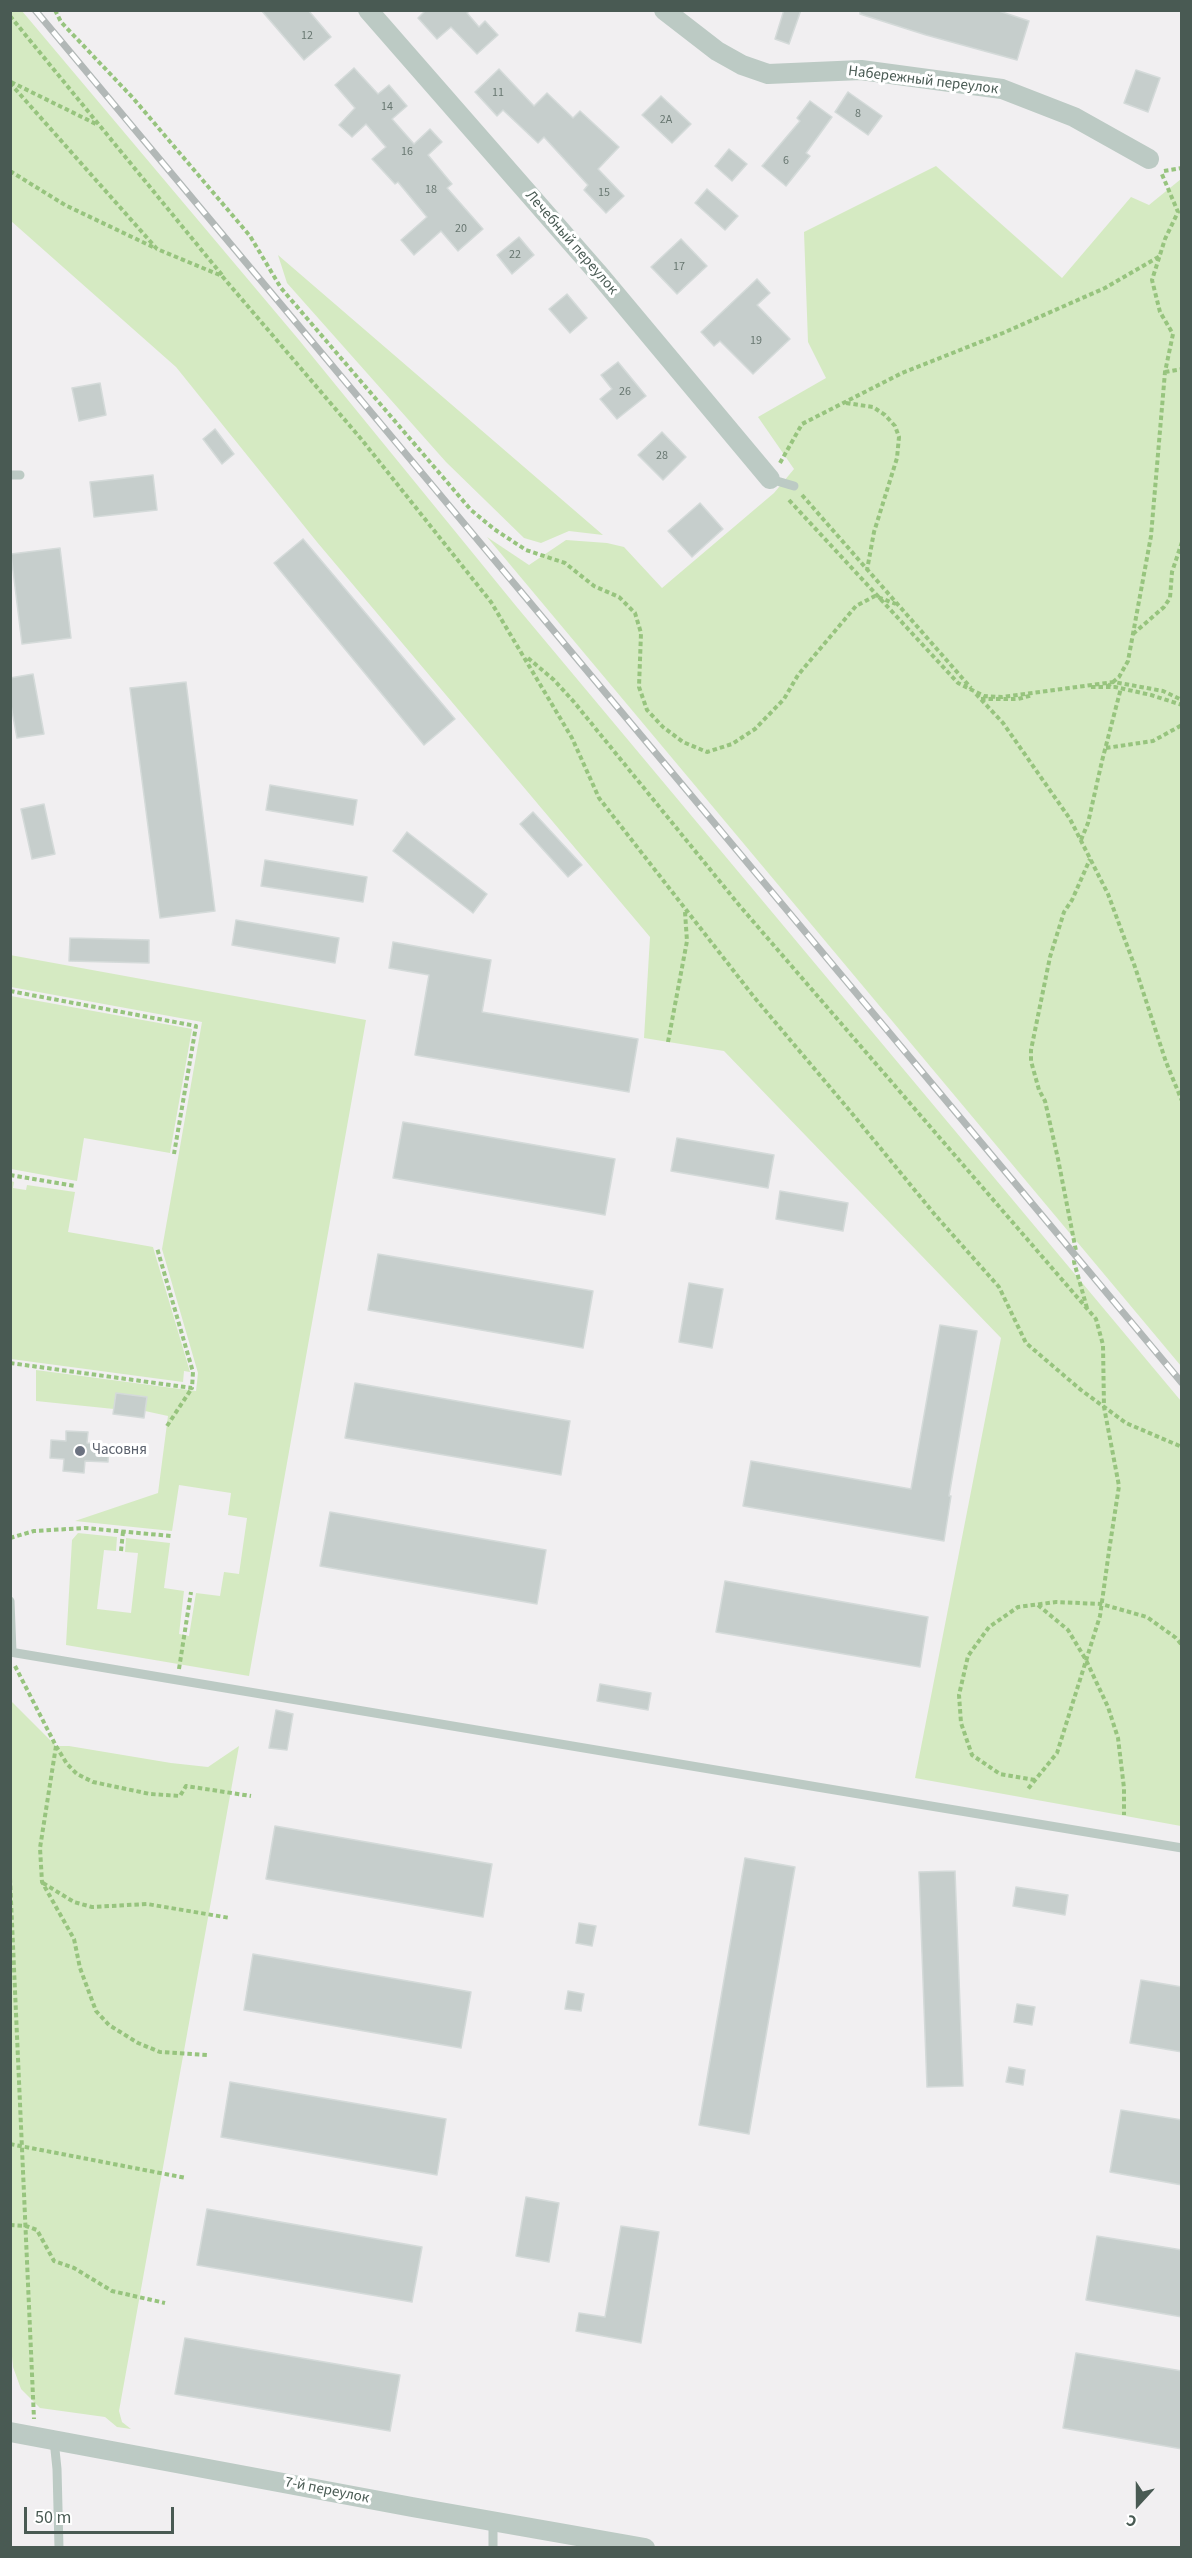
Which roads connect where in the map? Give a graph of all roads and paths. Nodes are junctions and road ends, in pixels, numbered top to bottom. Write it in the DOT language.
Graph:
graph roads {
  1 [pos="54,10"];
  2 [pos="368,10"];
  3 [pos="664,10"];
  4 [pos="10,16"];
  5 [pos="10,82"];
  6 [pos="99,126"];
  7 [pos="1155,165"];
  8 [pos="1182,168"];
  9 [pos="10,171"];
  10 [pos="157,249"];
  11 [pos="1160,256"];
  12 [pos="222,276"];
  13 [pos="1182,369"];
  14 [pos="1165,372"];
  15 [pos="844,403"];
  16 [pos="770,480"];
  17 [pos="794,486"];
  18 [pos="1182,542"];
  19 [pos="867,571"];
  20 [pos="896,604"];
  21 [pos="1132,635"];
  22 [pos="523,654"];
  23 [pos="1107,687"];
  24 [pos="1121,688"];
  25 [pos="981,699"];
  26 [pos="1182,700"];
  27 [pos="1182,705"];
  28 [pos="1182,725"];
  29 [pos="1105,748"];
  30 [pos="1081,840"];
  31 [pos="1090,858"];
  32 [pos="685,911"];
  33 [pos="10,991"];
  34 [pos="668,1042"];
  35 [pos="1182,1101"];
  36 [pos="174,1154"];
  37 [pos="10,1176"];
  38 [pos="75,1186"];
  39 [pos="158,1248"];
  40 [pos="1088,1310"];
  41 [pos="10,1363"];
  42 [pos="192,1388"];
  43 [pos="1104,1407"];
  44 [pos="167,1425"];
  45 [pos="1182,1447"];
  46 [pos="123,1532"];
  47 [pos="171,1536"];
  48 [pos="10,1538"];
  49 [pos="121,1551"];
  50 [pos="191,1592"];
  51 [pos="10,1601"];
  52 [pos="1038,1605"];
  53 [pos="1101,1605"];
  54 [pos="1182,1645"];
  55 [pos="11,1654"];
  56 [pos="1086,1659"];
  57 [pos="177,1680"];
  58 [pos="56,1746"];
  59 [pos="1035,1780"];
  60 [pos="1027,1790"];
  61 [pos="251,1796"];
  62 [pos="1124,1815"];
  63 [pos="1182,1848"];
  64 [pos="10,1878"];
  65 [pos="42,1882"];
  66 [pos="230,1918"];
  67 [pos="207,2055"];
  68 [pos="10,2144"];
  69 [pos="23,2145"];
  70 [pos="186,2178"];
  71 [pos="10,2225"];
  72 [pos="26,2226"];
  73 [pos="165,2303"];
  74 [pos="10,2432"];
  75 [pos="44,2438"];
  76 [pos="494,2521"];
  77 [pos="59,2547"];
  78 [pos="493,2547"];
  79 [pos="645,2547"];
  1 -- 20 [label="path"];
  2 -- 16 [label="street, Лечебный переулок"];
  3 -- 7 [label="street, Набережный переулок"];
  4 -- 6 [label="path"];
  5 -- 6 [label="path"];
  5 -- 10 [label="path"];
  6 -- 12 [label="path"];
  7 -- 8 [label="path"];
  7 -- 11 [label="path"];
  9 -- 10 [label="path"];
  10 -- 12 [label="path"];
  11 -- 14 [label="path"];
  11 -- 15 [label="path"];
  12 -- 22 [label="path"];
  13 -- 14 [label="path"];
  14 -- 21 [label="path"];
  15 -- 16 [label="path"];
  15 -- 19 [label="path"];
  16 -- 17 [label="lane"];
  16 -- 26 [label="path"];
  17 -- 19 [label="path"];
  18 -- 21 [label="path"];
  19 -- 20 [label="path"];
  20 -- 25 [label="path"];
  21 -- 23 [label="path"];
  22 -- 32 [label="path"];
  22 -- 40 [label="path"];
  23 -- 24 [label="path"];
  23 -- 25 [label="path"];
  24 -- 27 [label="path"];
  24 -- 29 [label="path"];
  25 -- 30 [label="path"];
  28 -- 29 [label="path"];
  29 -- 30 [label="path"];
  30 -- 31 [label="path"];
  31 -- 35 [label="path"];
  31 -- 40 [label="path"];
  32 -- 34 [label="path"];
  32 -- 43 [label="path"];
  33 -- 36 [label="path"];
  37 -- 38 [label="path"];
  39 -- 42 [label="path"];
  40 -- 43 [label="path"];
  41 -- 42 [label="path"];
  42 -- 44 [label="path"];
  43 -- 45 [label="path"];
  43 -- 53 [label="path"];
  46 -- 47 [label="path"];
  46 -- 48 [label="path"];
  46 -- 49 [label="path"];
  50 -- 57 [label="path"];
  51 -- 55 [label="lane"];
  52 -- 53 [label="path"];
  52 -- 56 [label="path"];
  52 -- 59 [label="path"];
  53 -- 54 [label="path"];
  53 -- 56 [label="path"];
  55 -- 57 [label="lane"];
  55 -- 58 [label="path"];
  56 -- 59 [label="path"];
  56 -- 62 [label="path"];
  57 -- 63 [label="lane"];
  58 -- 61 [label="path"];
  58 -- 65 [label="path"];
  59 -- 60 [label="path"];
  64 -- 69 [label="path"];
  65 -- 66 [label="path"];
  65 -- 67 [label="path"];
  68 -- 69 [label="path"];
  69 -- 70 [label="path"];
  69 -- 72 [label="path"];
  71 -- 72 [label="path"];
  72 -- 73 [label="path"];
  72 -- 75 [label="path"];
  74 -- 75 [label="street, 7-й переулок"];
  75 -- 76 [label="street, 7-й переулок"];
  75 -- 77 [label="lane"];
  76 -- 78 [label="lane"];
  76 -- 79 [label="street, 7-й переулок"];
}
